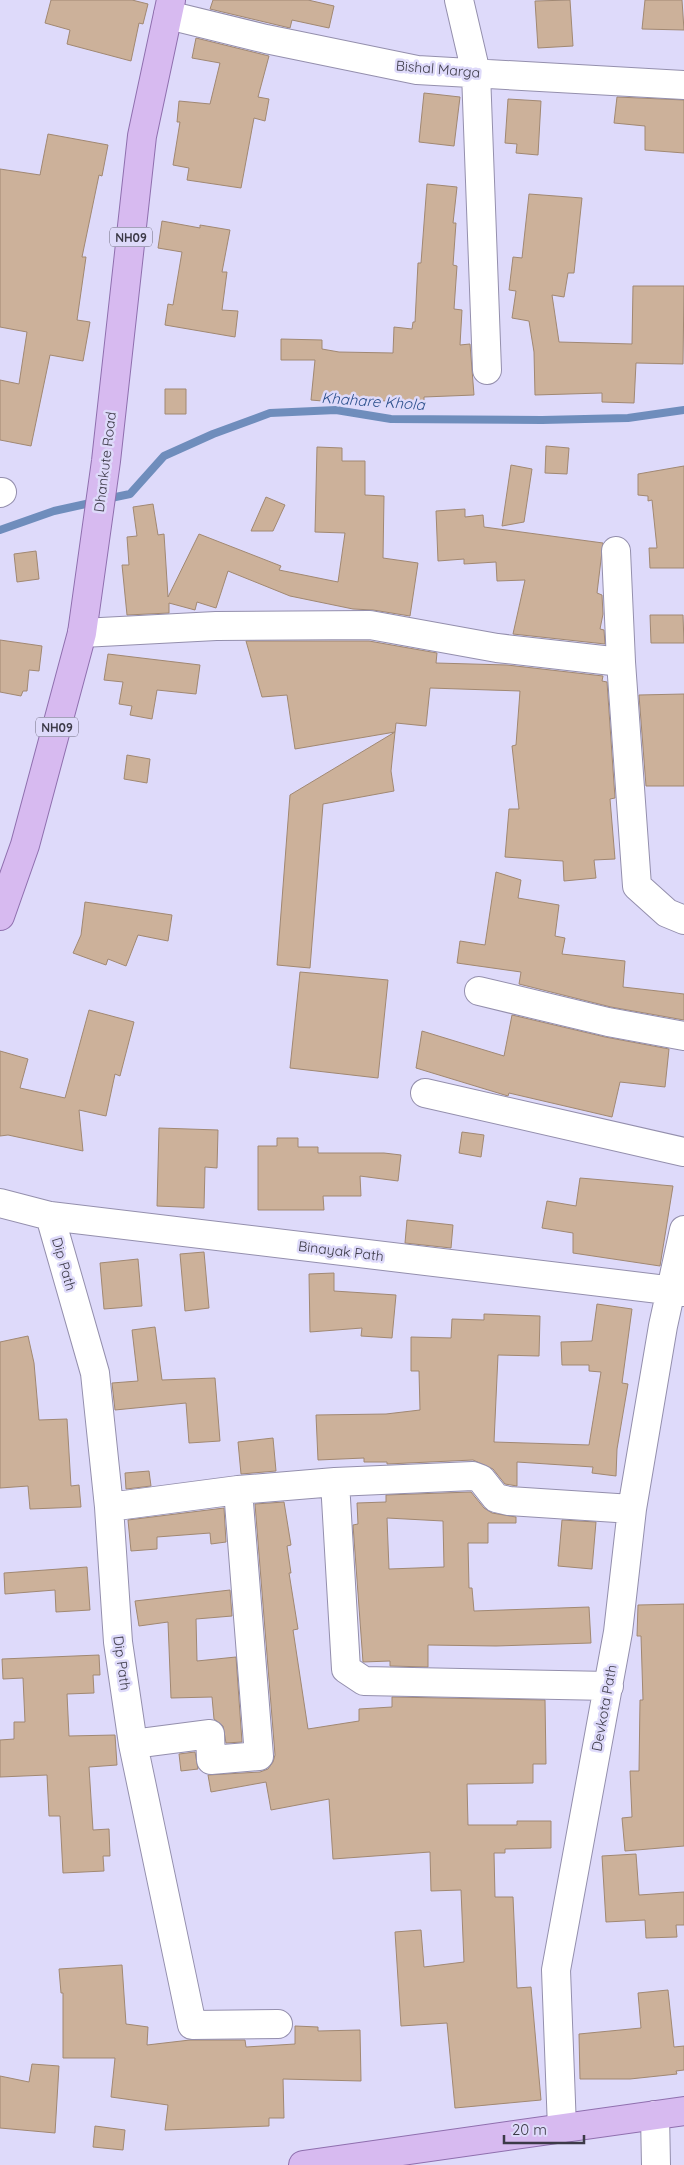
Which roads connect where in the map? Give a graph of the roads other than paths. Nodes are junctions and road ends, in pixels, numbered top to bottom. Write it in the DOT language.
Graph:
graph roads {
  1 [pos="459,0"];
  2 [pos="169,8"];
  3 [pos="476,73"];
  4 [pos="684,85"];
  5 [pos="487,370"];
  6 [pos="616,551"];
  7 [pos="82,633"];
  8 [pos="621,662"];
  9 [pos="0,916"];
  10 [pos="684,920"];
  11 [pos="479,991"];
  12 [pos="684,1036"];
  13 [pos="425,1093"];
  14 [pos="684,1152"];
  15 [pos="0,1203"];
  16 [pos="50,1216"];
  17 [pos="684,1230"];
  18 [pos="678,1291"];
  19 [pos="335,1482"];
  20 [pos="238,1490"];
  21 [pos="109,1507"];
  22 [pos="632,1508"];
  23 [pos="609,1686"];
  24 [pos="134,1744"];
  25 [pos="278,2024"];
  26 [pos="684,2111"];
  27 [pos="655,2115"];
  28 [pos="562,2128"];
  29 [pos="303,2165"];
  30 [pos="656,2165"];
  1 -- 3 [label="street"];
  2 -- 3 [label="street, Bishal Marga"];
  2 -- 7 [label="main road, Dhankute Road / NH09"];
  3 -- 4 [label="street, Bishal Marga"];
  3 -- 5 [label="street"];
  6 -- 8 [label="street"];
  7 -- 8 [label="street"];
  7 -- 9 [label="main road, Dhankute Road / NH09"];
  8 -- 10 [label="street"];
  11 -- 12 [label="street"];
  13 -- 14 [label="street"];
  15 -- 16 [label="street, Binayak Path"];
  16 -- 18 [label="street, Binayak Path"];
  16 -- 21 [label="street, Dip Path"];
  17 -- 18 [label="street, Devkota Path"];
  18 -- 22 [label="street, Devkota Path"];
  19 -- 20 [label="street"];
  19 -- 22 [label="street"];
  19 -- 23 [label="street"];
  20 -- 21 [label="street"];
  20 -- 24 [label="street"];
  21 -- 24 [label="street, Dip Path"];
  22 -- 23 [label="street, Devkota Path"];
  23 -- 28 [label="street, Devkota Path"];
  24 -- 25 [label="street, Dip Path"];
  26 -- 27 [label="main road"];
  27 -- 28 [label="main road"];
  27 -- 30 [label="street"];
  28 -- 29 [label="main road"];
}
